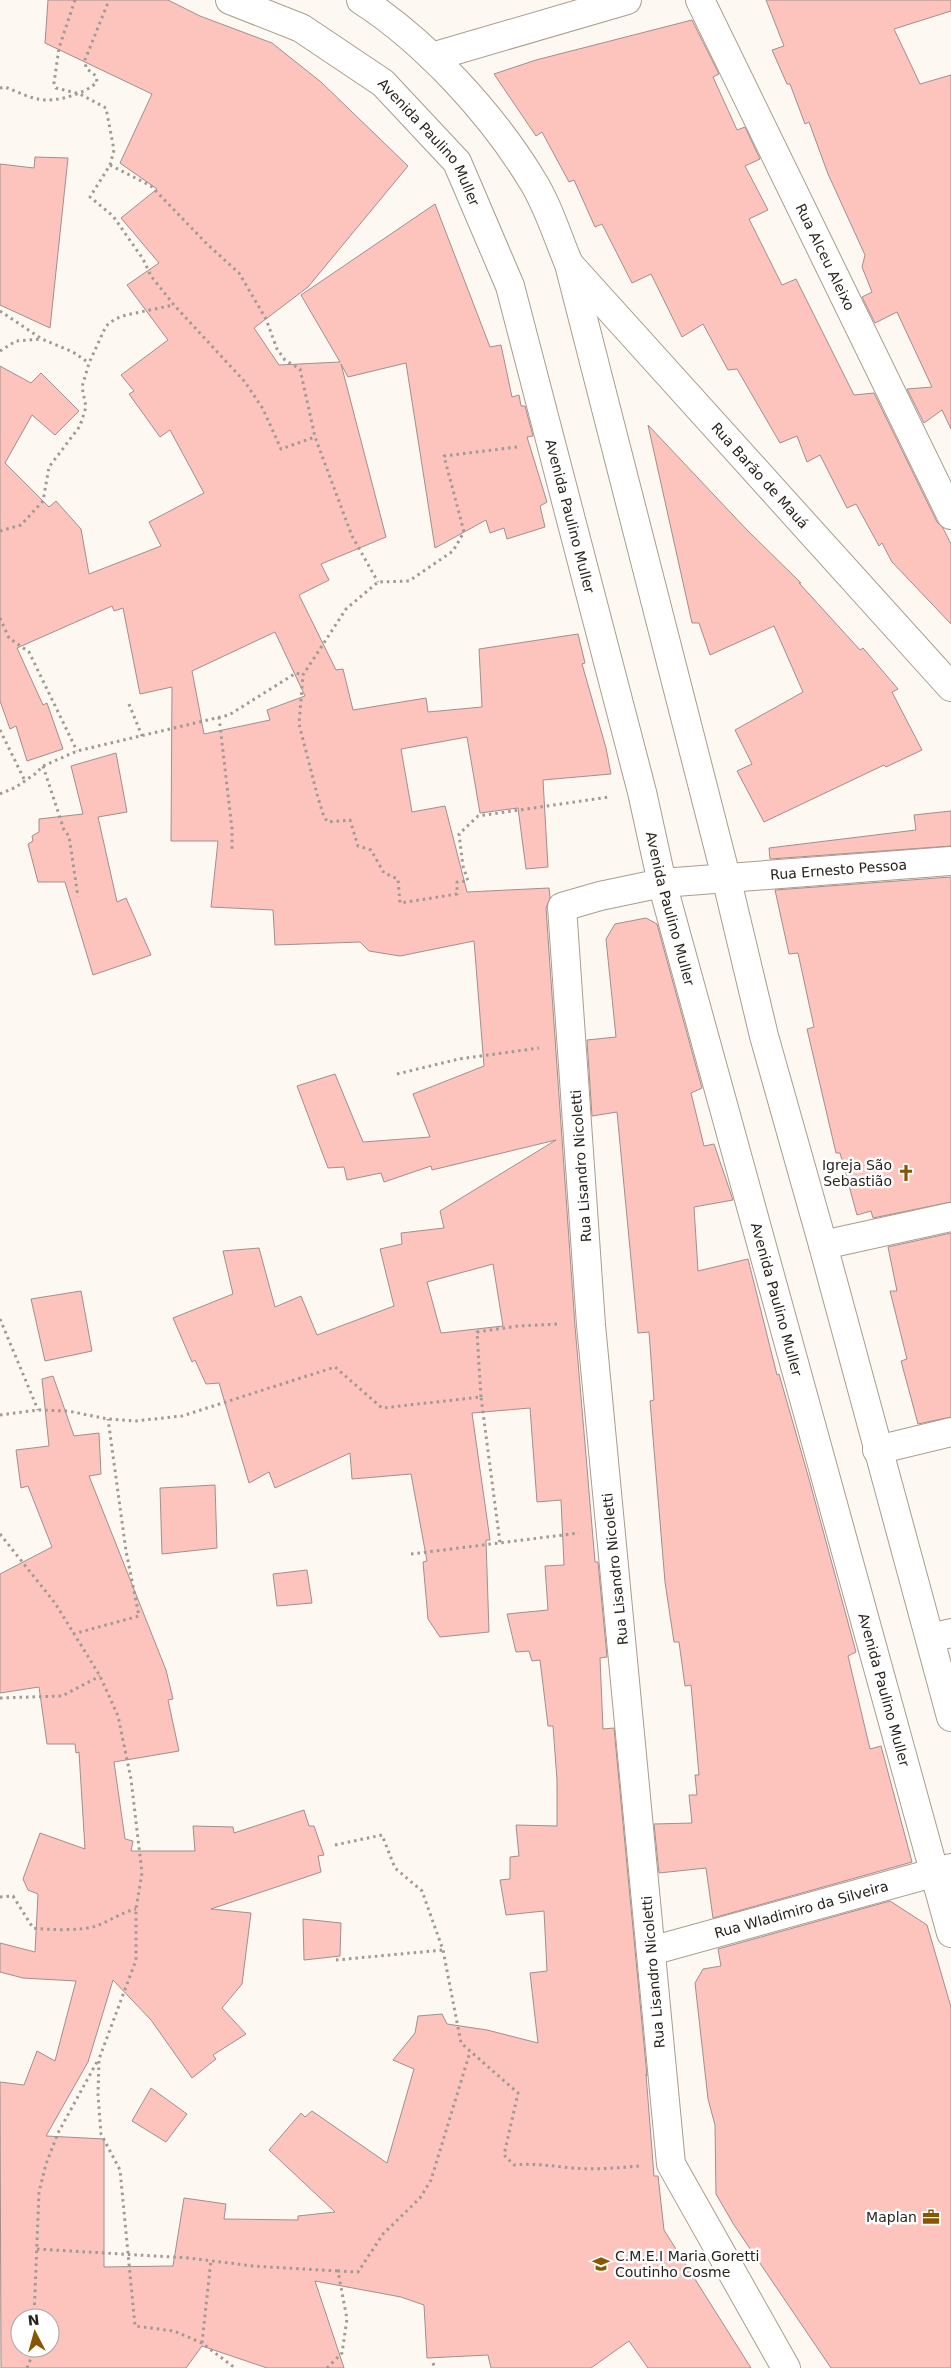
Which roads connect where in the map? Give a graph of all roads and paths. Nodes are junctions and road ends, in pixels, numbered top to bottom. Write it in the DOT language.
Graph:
graph roads {
  1 [pos="75,0"];
  2 [pos="109,0"];
  3 [pos="230,0"];
  4 [pos="361,0"];
  5 [pos="627,0"];
  6 [pos="700,0"];
  7 [pos="432,57"];
  8 [pos="0,88"];
  9 [pos="80,94"];
  10 [pos="110,165"];
  11 [pos="569,264"];
  12 [pos="174,305"];
  13 [pos="0,311"];
  14 [pos="42,339"];
  15 [pos="0,351"];
  16 [pos="89,363"];
  17 [pos="315,437"];
  18 [pos="551,441"];
  19 [pos="951,514"];
  20 [pos="0,531"];
  21 [pos="378,582"];
  22 [pos="0,618"];
  23 [pos="304,675"];
  24 [pos="951,687"];
  25 [pos="129,704"];
  26 [pos="219,717"];
  27 [pos="0,730"];
  28 [pos="142,736"];
  29 [pos="77,751"];
  30 [pos="43,766"];
  31 [pos="25,781"];
  32 [pos="642,792"];
  33 [pos="0,794"];
  34 [pos="232,851"];
  35 [pos="951,861"];
  36 [pos="726,877"];
  37 [pos="662,883"];
  38 [pos="78,897"];
  39 [pos="573,1045"];
  40 [pos="397,1074"];
  41 [pos="951,1216"];
  42 [pos="824,1245"];
  43 [pos="0,1319"];
  44 [pos="591,1325"];
  45 [pos="482,1397"];
  46 [pos="38,1410"];
  47 [pos="0,1415"];
  48 [pos="108,1419"];
  49 [pos="951,1432"];
  50 [pos="877,1450"];
  51 [pos="610,1528"];
  52 [pos="0,1534"];
  53 [pos="500,1543"];
  54 [pos="411,1554"];
  55 [pos="74,1634"];
  56 [pos="940,1636"];
  57 [pos="100,1676"];
  58 [pos="0,1698"];
  59 [pos="951,1717"];
  60 [pos="335,1845"];
  61 [pos="943,1871"];
  62 [pos="0,1897"];
  63 [pos="136,1909"];
  64 [pos="951,1933"];
  65 [pos="443,1950"];
  66 [pos="652,1950"];
  67 [pos="336,1960"];
  68 [pos="470,2052"];
  69 [pos="99,2059"];
  70 [pos="671,2164"];
  71 [pos="37,2248"];
  72 [pos="129,2255"];
  73 [pos="211,2260"];
  74 [pos="338,2271"];
  75 [pos="34,2308"];
  76 [pos="202,2343"];
  77 [pos="433,2363"];
  78 [pos="234,2368"];
  79 [pos="327,2368"];
  80 [pos="434,2368"];
  81 [pos="786,2368"];
  1 -- 9 [label="path"];
  2 -- 9 [label="path"];
  3 -- 18 [label="main road, Avenida Paulino Muller"];
  4 -- 7 [label="main road"];
  5 -- 7 [label="main road"];
  6 -- 19 [label="main road, Rua Alceu Aleixo"];
  7 -- 11 [label="main road"];
  8 -- 9 [label="path"];
  9 -- 10 [label="path"];
  10 -- 12 [label="path"];
  10 -- 17 [label="path"];
  11 -- 24 [label="main road, Rua Barão de Mauá"];
  11 -- 36 [label="main road"];
  12 -- 16 [label="path"];
  12 -- 17 [label="path"];
  13 -- 14 [label="path"];
  14 -- 15 [label="path"];
  14 -- 16 [label="path"];
  16 -- 20 [label="path"];
  17 -- 21 [label="path"];
  18 -- 21 [label="path"];
  18 -- 32 [label="main road, Avenida Paulino Muller"];
  21 -- 23 [label="path"];
  22 -- 29 [label="path"];
  23 -- 26 [label="path"];
  23 -- 32 [label="path"];
  25 -- 28 [label="path"];
  26 -- 28 [label="path"];
  26 -- 34 [label="path"];
  27 -- 31 [label="path"];
  28 -- 29 [label="path"];
  29 -- 30 [label="path"];
  30 -- 31 [label="path"];
  30 -- 38 [label="path"];
  31 -- 33 [label="path"];
  32 -- 37 [label="main road, Avenida Paulino Muller"];
  35 -- 36 [label="main road, Rua Ernesto Pessoa"];
  36 -- 37 [label="main road, Rua Lisandro Nicoletti"];
  36 -- 42 [label="main road"];
  37 -- 39 [label="main road, Rua Lisandro Nicoletti"];
  37 -- 61 [label="main road, Avenida Paulino Muller"];
  39 -- 40 [label="path"];
  39 -- 44 [label="main road, Rua Lisandro Nicoletti"];
  41 -- 42 [label="main road"];
  42 -- 50 [label="main road"];
  43 -- 46 [label="path"];
  44 -- 45 [label="path"];
  44 -- 51 [label="main road, Rua Lisandro Nicoletti"];
  45 -- 48 [label="path"];
  45 -- 53 [label="path"];
  46 -- 47 [label="path"];
  46 -- 48 [label="path"];
  48 -- 55 [label="path"];
  49 -- 50 [label="main road"];
  50 -- 56 [label="main road"];
  51 -- 53 [label="path"];
  51 -- 66 [label="main road, Rua Lisandro Nicoletti"];
  52 -- 55 [label="path"];
  53 -- 54 [label="path"];
  55 -- 57 [label="path"];
  56 -- 59 [label="main road"];
  57 -- 58 [label="path"];
  57 -- 63 [label="path"];
  60 -- 65 [label="path"];
  61 -- 64 [label="main road, Avenida Paulino Muller"];
  61 -- 66 [label="main road, Rua Wladimiro da Silveira"];
  62 -- 63 [label="path"];
  63 -- 69 [label="path"];
  65 -- 67 [label="path"];
  65 -- 68 [label="path"];
  66 -- 70 [label="main road, Rua Lisandro Nicoletti"];
  68 -- 70 [label="path"];
  68 -- 74 [label="path"];
  69 -- 71 [label="path"];
  69 -- 72 [label="path"];
  70 -- 81 [label="main road, Rua Lisandro Nicoletti"];
  71 -- 72 [label="path"];
  71 -- 75 [label="path"];
  72 -- 73 [label="path"];
  72 -- 76 [label="path"];
  73 -- 74 [label="path"];
  73 -- 76 [label="path"];
  74 -- 79 [label="path"];
  76 -- 78 [label="path"];
  77 -- 80 [label="path"];
}
